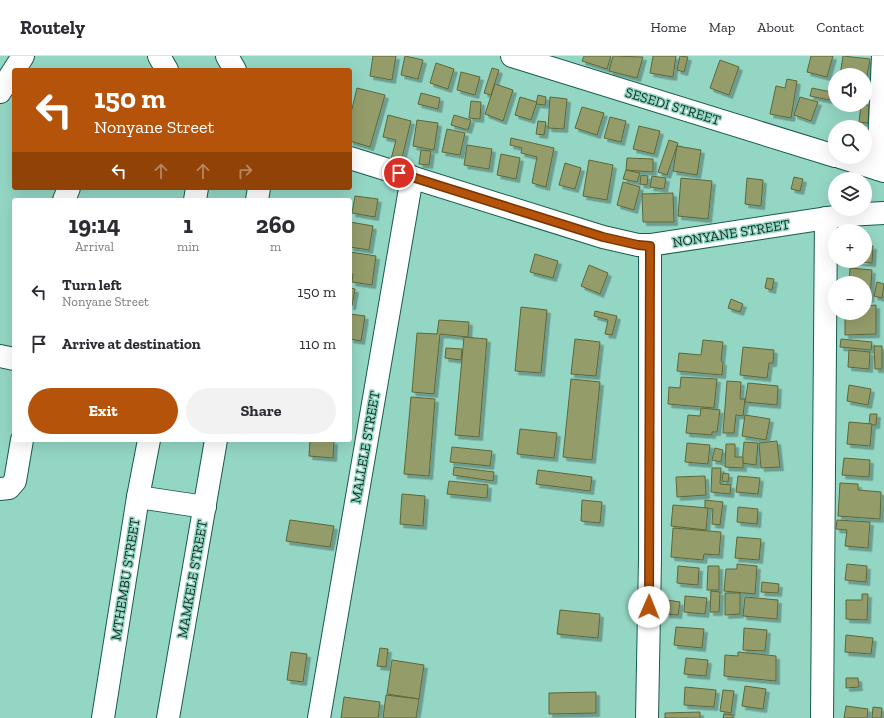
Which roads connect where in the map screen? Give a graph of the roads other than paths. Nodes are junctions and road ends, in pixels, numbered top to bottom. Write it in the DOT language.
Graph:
graph roads {
  1 [pos="23,56"];
  2 [pos="159,56"];
  3 [pos="227,56"];
  4 [pos="512,56"];
  5 [pos="883,58"];
  6 [pos="15,68"];
  7 [pos="166,68"];
  8 [pos="234,68"];
  9 [pos="12,73"];
  10 [pos="0,92"];
  11 [pos="828,154"];
  12 [pos="352,159"];
  13 [pos="862,164"];
  14 [pos="881,170"];
  15 [pos="412,177"];
  16 [pos="884,213"];
  17 [pos="826,218"];
  18 [pos="650,246"];
  19 [pos="0,356"];
  20 [pos="12,359"];
  21 [pos="21,442"];
  22 [pos="149,442"];
  23 [pos="216,442"];
  24 [pos="8,485"];
  25 [pos="138,497"];
  26 [pos="205,507"];
  27 [pos="103,718"];
  28 [pos="168,718"];
  29 [pos="319,718"];
  30 [pos="647,718"];
  31 [pos="822,718"];
  1 -- 6 [label="street"];
  2 -- 7 [label="street"];
  3 -- 8 [label="street"];
  4 -- 11 [label="street, SESEDI STREET"];
  5 -- 14 [label="street"];
  9 -- 10 [label="street"];
  12 -- 15 [label="street, NONYANE STREET"];
  13 -- 14 [label="street"];
  15 -- 18 [label="street, NONYANE STREET"];
  15 -- 29 [label="street, MALLELE STREET"];
  16 -- 17 [label="street, NONYANE STREET"];
  17 -- 18 [label="street, NONYANE STREET"];
  17 -- 31 [label="street"];
  18 -- 30 [label="street"];
  19 -- 20 [label="street"];
  21 -- 24 [label="street"];
  22 -- 25 [label="street, MTHEMBU STREET"];
  23 -- 26 [label="street, MAMKELE STREET"];
  25 -- 26 [label="street"];
  25 -- 27 [label="street, MTHEMBU STREET"];
  26 -- 28 [label="street, MAMKELE STREET"];
}
